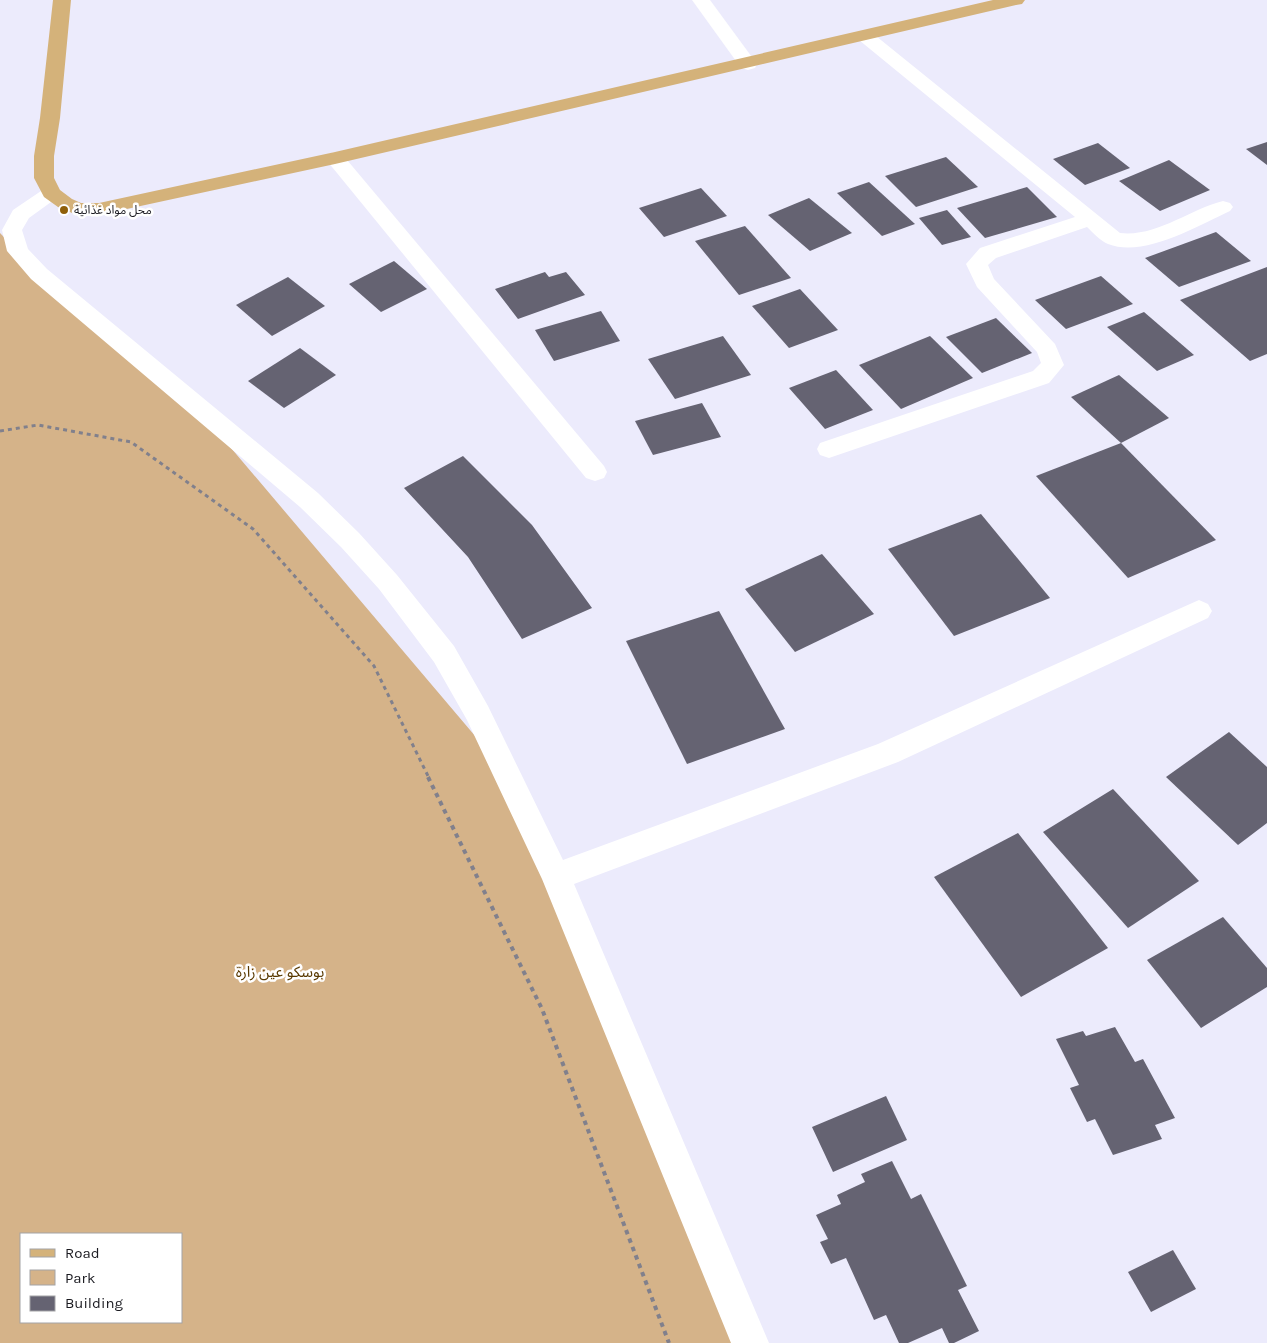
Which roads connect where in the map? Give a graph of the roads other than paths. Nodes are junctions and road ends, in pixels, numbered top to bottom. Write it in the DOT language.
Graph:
graph roads {
  1 [pos="62,0"];
  2 [pos="701,0"];
  3 [pos="1016,0"];
  4 [pos="865,36"];
  5 [pos="748,64"];
  6 [pos="335,158"];
  7 [pos="51,193"];
  8 [pos="1223,207"];
  9 [pos="1088,220"];
  10 [pos="829,449"];
  11 [pos="595,472"];
  12 [pos="1199,611"];
  13 [pos="556,877"];
  14 [pos="750,1343"];
  1 -- 7 [label="main road"];
  2 -- 5 [label="street"];
  3 -- 4 [label="main road"];
  4 -- 5 [label="main road"];
  4 -- 9 [label="street"];
  5 -- 6 [label="main road"];
  6 -- 7 [label="main road"];
  6 -- 11 [label="street"];
  7 -- 13 [label="street"];
  8 -- 9 [label="street"];
  9 -- 10 [label="street"];
  12 -- 13 [label="street"];
  13 -- 14 [label="street"];
}
